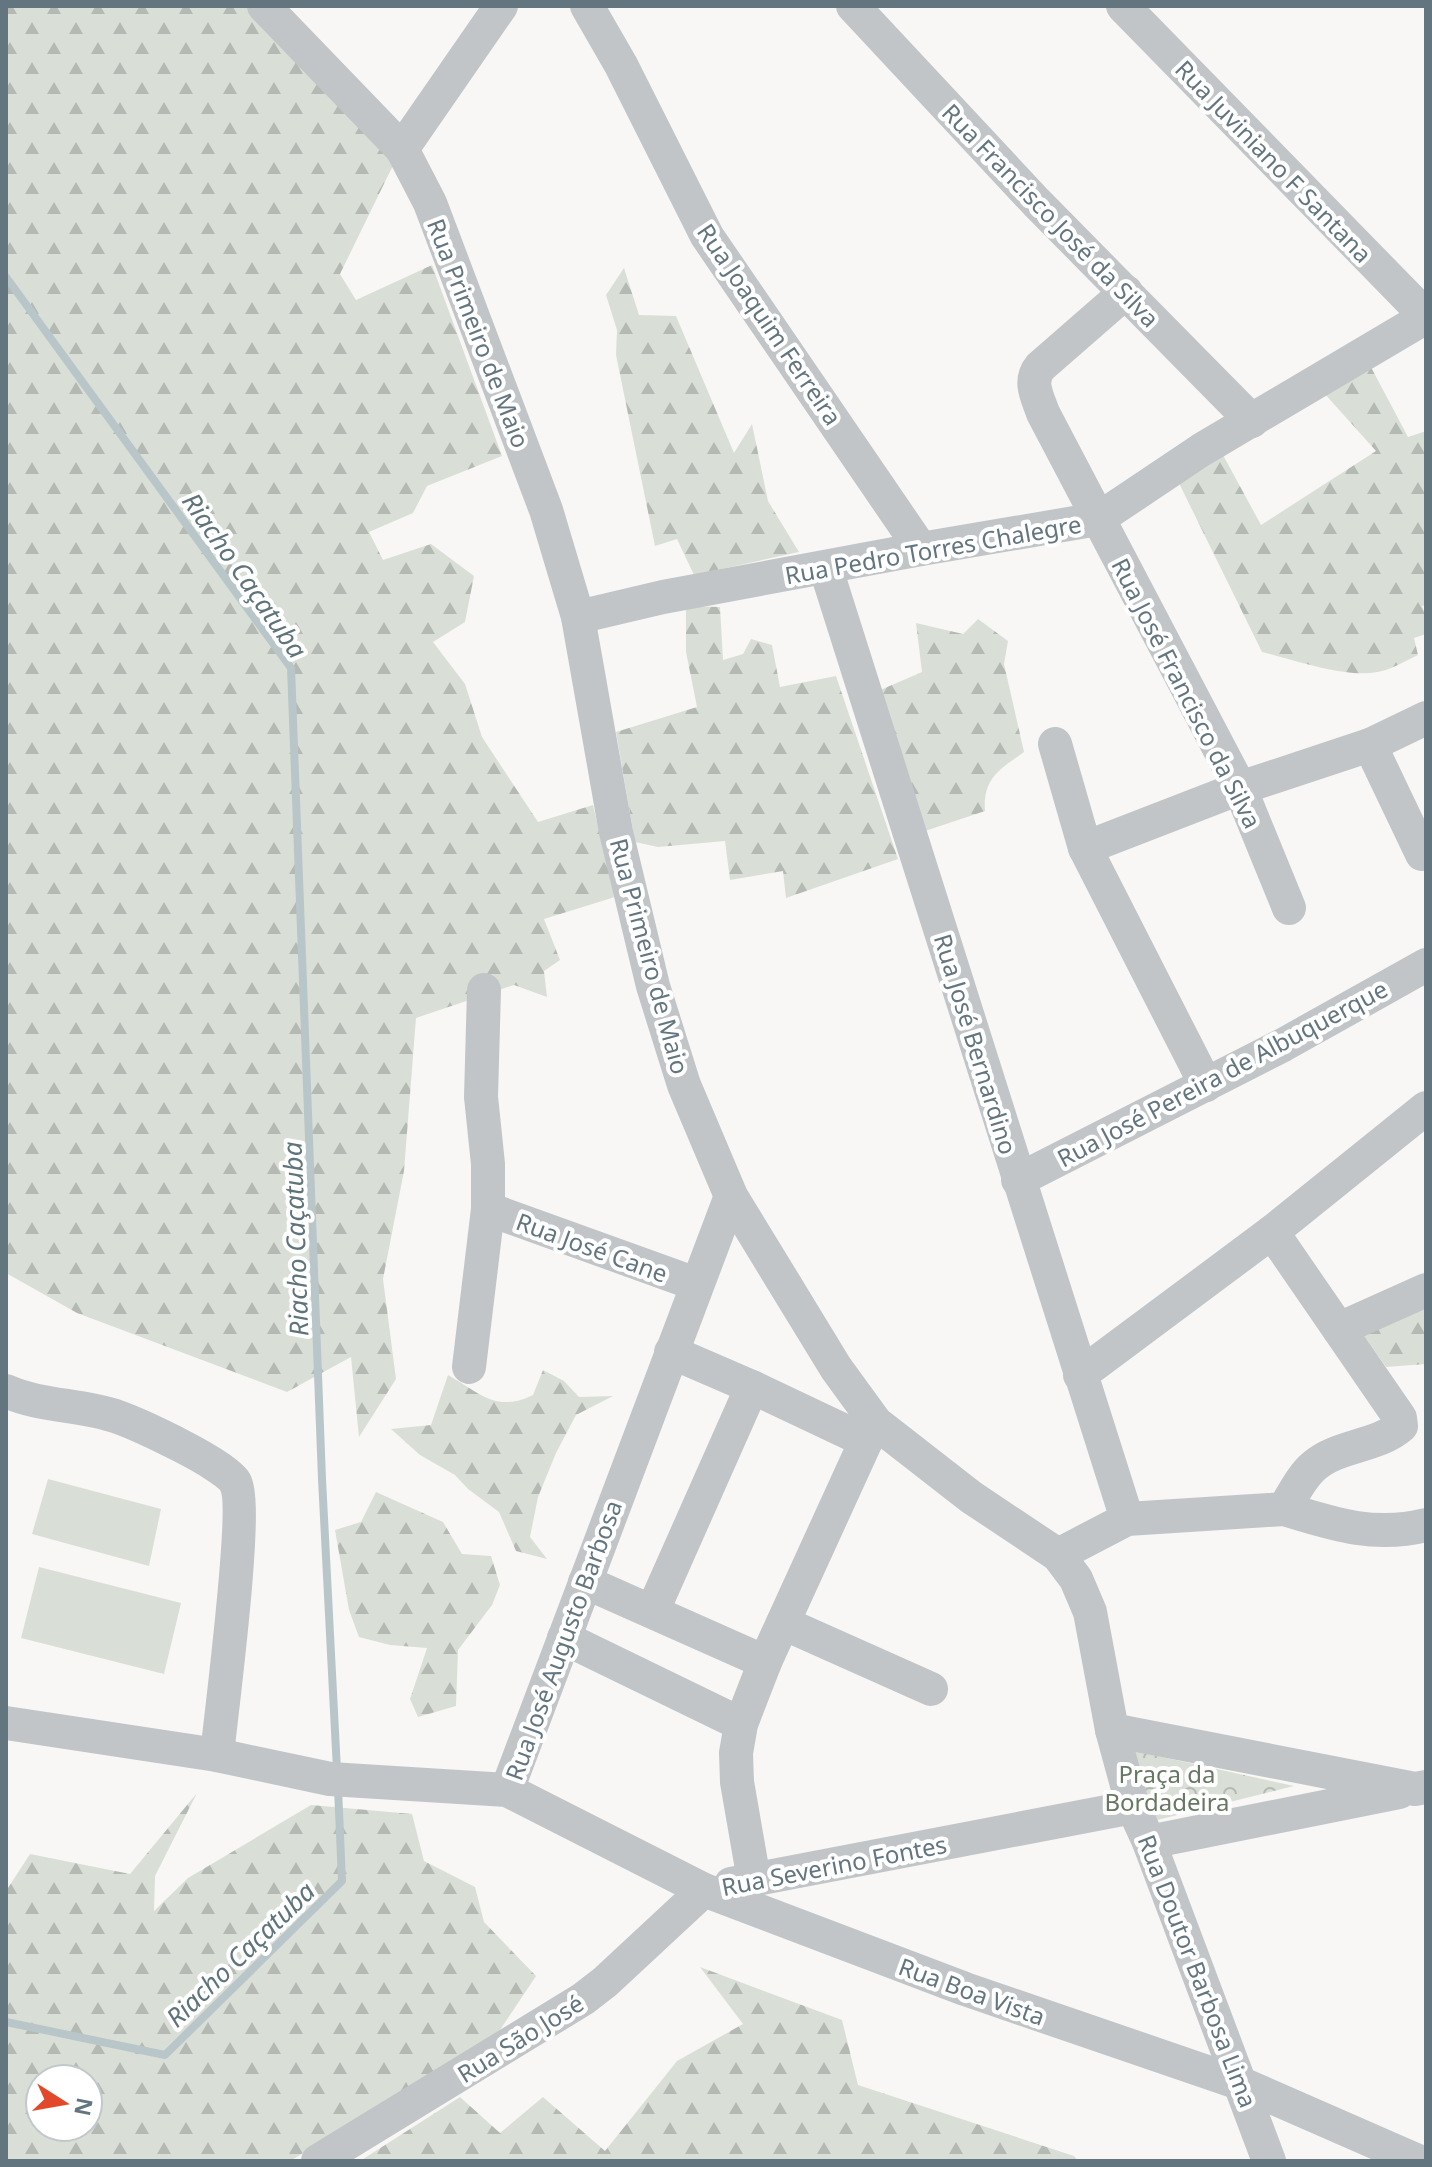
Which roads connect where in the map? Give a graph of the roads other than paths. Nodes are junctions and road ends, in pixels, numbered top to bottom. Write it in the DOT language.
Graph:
graph roads {
  1 [pos="264,6"];
  2 [pos="501,6"];
  3 [pos="587,6"];
  4 [pos="853,6"];
  5 [pos="1123,6"];
  6 [pos="402,149"];
  7 [pos="1126,292"];
  8 [pos="1426,317"];
  9 [pos="1252,421"];
  10 [pos="1098,519"];
  11 [pos="921,549"];
  12 [pos="826,569"];
  13 [pos="578,617"];
  14 [pos="1426,718"];
  15 [pos="1055,744"];
  16 [pos="1370,745"];
  17 [pos="1240,788"];
  18 [pos="1085,848"];
  19 [pos="1422,854"];
  20 [pos="1289,908"];
  21 [pos="1426,965"];
  22 [pos="484,990"];
  23 [pos="1206,1085"];
  24 [pos="1426,1108"];
  25 [pos="1018,1180"];
  26 [pos="731,1196"];
  27 [pos="488,1209"];
  28 [pos="1272,1232"];
  29 [pos="696,1284"];
  30 [pos="1426,1290"];
  31 [pos="1339,1329"];
  32 [pos="671,1352"];
  33 [pos="469,1367"];
  34 [pos="1080,1375"];
  35 [pos="752,1387"];
  36 [pos="6,1391"];
  37 [pos="871,1432"];
  38 [pos="1284,1509"];
  39 [pos="1127,1519"];
  40 [pos="1426,1525"];
  41 [pos="1058,1555"];
  42 [pos="585,1582"];
  43 [pos="653,1610"];
  44 [pos="783,1623"];
  45 [pos="564,1638"];
  46 [pos="765,1662"];
  47 [pos="931,1689"];
  48 [pos="6,1723"];
  49 [pos="741,1724"];
  50 [pos="1112,1730"];
  51 [pos="217,1755"];
  52 [pos="1421,1788"];
  53 [pos="507,1790"];
  54 [pos="1133,1807"];
  55 [pos="1149,1842"];
  56 [pos="754,1880"];
  57 [pos="704,1890"];
  58 [pos="1242,2084"];
  59 [pos="1413,2152"];
  60 [pos="323,2159"];
  61 [pos="1269,2161"];
  1 -- 6 [label="street, Rua Primeiro de Maio"];
  2 -- 6 [label="street"];
  3 -- 11 [label="street, Rua Joaquim Ferreira"];
  4 -- 7 [label="street, Rua Francisco José da Silva"];
  5 -- 8 [label="street, Rua Juviniano F Santana"];
  6 -- 13 [label="street, Rua Primeiro de Maio"];
  7 -- 9 [label="street, Rua Francisco José da Silva"];
  7 -- 10 [label="street, Rua José Francisco da Silva"];
  8 -- 9 [label="street, Rua Pedro Torres Chalegre"];
  9 -- 10 [label="street, Rua Pedro Torres Chalegre"];
  10 -- 11 [label="street, Rua Pedro Torres Chalegre"];
  10 -- 17 [label="street, Rua José Francisco da Silva"];
  11 -- 12 [label="street, Rua Pedro Torres Chalegre"];
  12 -- 13 [label="street, Rua Pedro Torres Chalegre"];
  12 -- 25 [label="street, Rua José Bernardino"];
  13 -- 26 [label="street, Rua Primeiro de Maio"];
  14 -- 16 [label="street"];
  15 -- 18 [label="street"];
  16 -- 17 [label="street"];
  16 -- 19 [label="street"];
  17 -- 18 [label="street"];
  17 -- 20 [label="street, Rua José Francisco da Silva"];
  18 -- 23 [label="street"];
  21 -- 23 [label="street, Rua José Pereira de Albuquerque"];
  22 -- 27 [label="street"];
  23 -- 25 [label="street, Rua José Pereira de Albuquerque"];
  24 -- 28 [label="street"];
  25 -- 34 [label="street, Rua José Bernardino"];
  26 -- 29 [label="street, Rua José Augusto Barbosa"];
  26 -- 37 [label="street, Rua Primeiro de Maio"];
  27 -- 29 [label="street, Rua José Cane"];
  27 -- 33 [label="street"];
  28 -- 31 [label="street"];
  28 -- 34 [label="street"];
  29 -- 32 [label="street, Rua José Augusto Barbosa"];
  30 -- 31 [label="street"];
  31 -- 38 [label="street"];
  32 -- 35 [label="street"];
  32 -- 42 [label="street, Rua José Augusto Barbosa"];
  34 -- 39 [label="street, Rua José Bernardino"];
  35 -- 37 [label="street"];
  35 -- 43 [label="street"];
  36 -- 51 [label="street"];
  37 -- 41 [label="street, Rua Primeiro de Maio"];
  37 -- 44 [label="street"];
  38 -- 39 [label="street"];
  38 -- 40 [label="street"];
  39 -- 41 [label="street"];
  41 -- 50 [label="street, Rua Doutor Barbosa Lima"];
  42 -- 43 [label="street"];
  42 -- 45 [label="street, Rua José Augusto Barbosa"];
  43 -- 46 [label="street"];
  44 -- 46 [label="street"];
  44 -- 47 [label="street"];
  45 -- 49 [label="street"];
  45 -- 53 [label="street, Rua José Augusto Barbosa"];
  46 -- 49 [label="street"];
  48 -- 51 [label="street, Rua José Augusto Barbosa"];
  49 -- 56 [label="street"];
  50 -- 52 [label="street"];
  50 -- 54 [label="street, Rua Doutor Barbosa Lima"];
  51 -- 53 [label="street, Rua José Augusto Barbosa"];
  52 -- 55 [label="street"];
  53 -- 57 [label="street, Rua Severino Fontes"];
  54 -- 55 [label="street, Rua Doutor Barbosa Lima"];
  54 -- 56 [label="street, Rua Severino Fontes"];
  55 -- 58 [label="street, Rua Doutor Barbosa Lima"];
  56 -- 57 [label="street, Rua Severino Fontes"];
  57 -- 58 [label="street, Rua Boa Vista"];
  57 -- 60 [label="street, Rua São José"];
  58 -- 59 [label="street, Rua Boa Vista"];
  58 -- 61 [label="street, Rua Doutor Barbosa Lima"];
}
